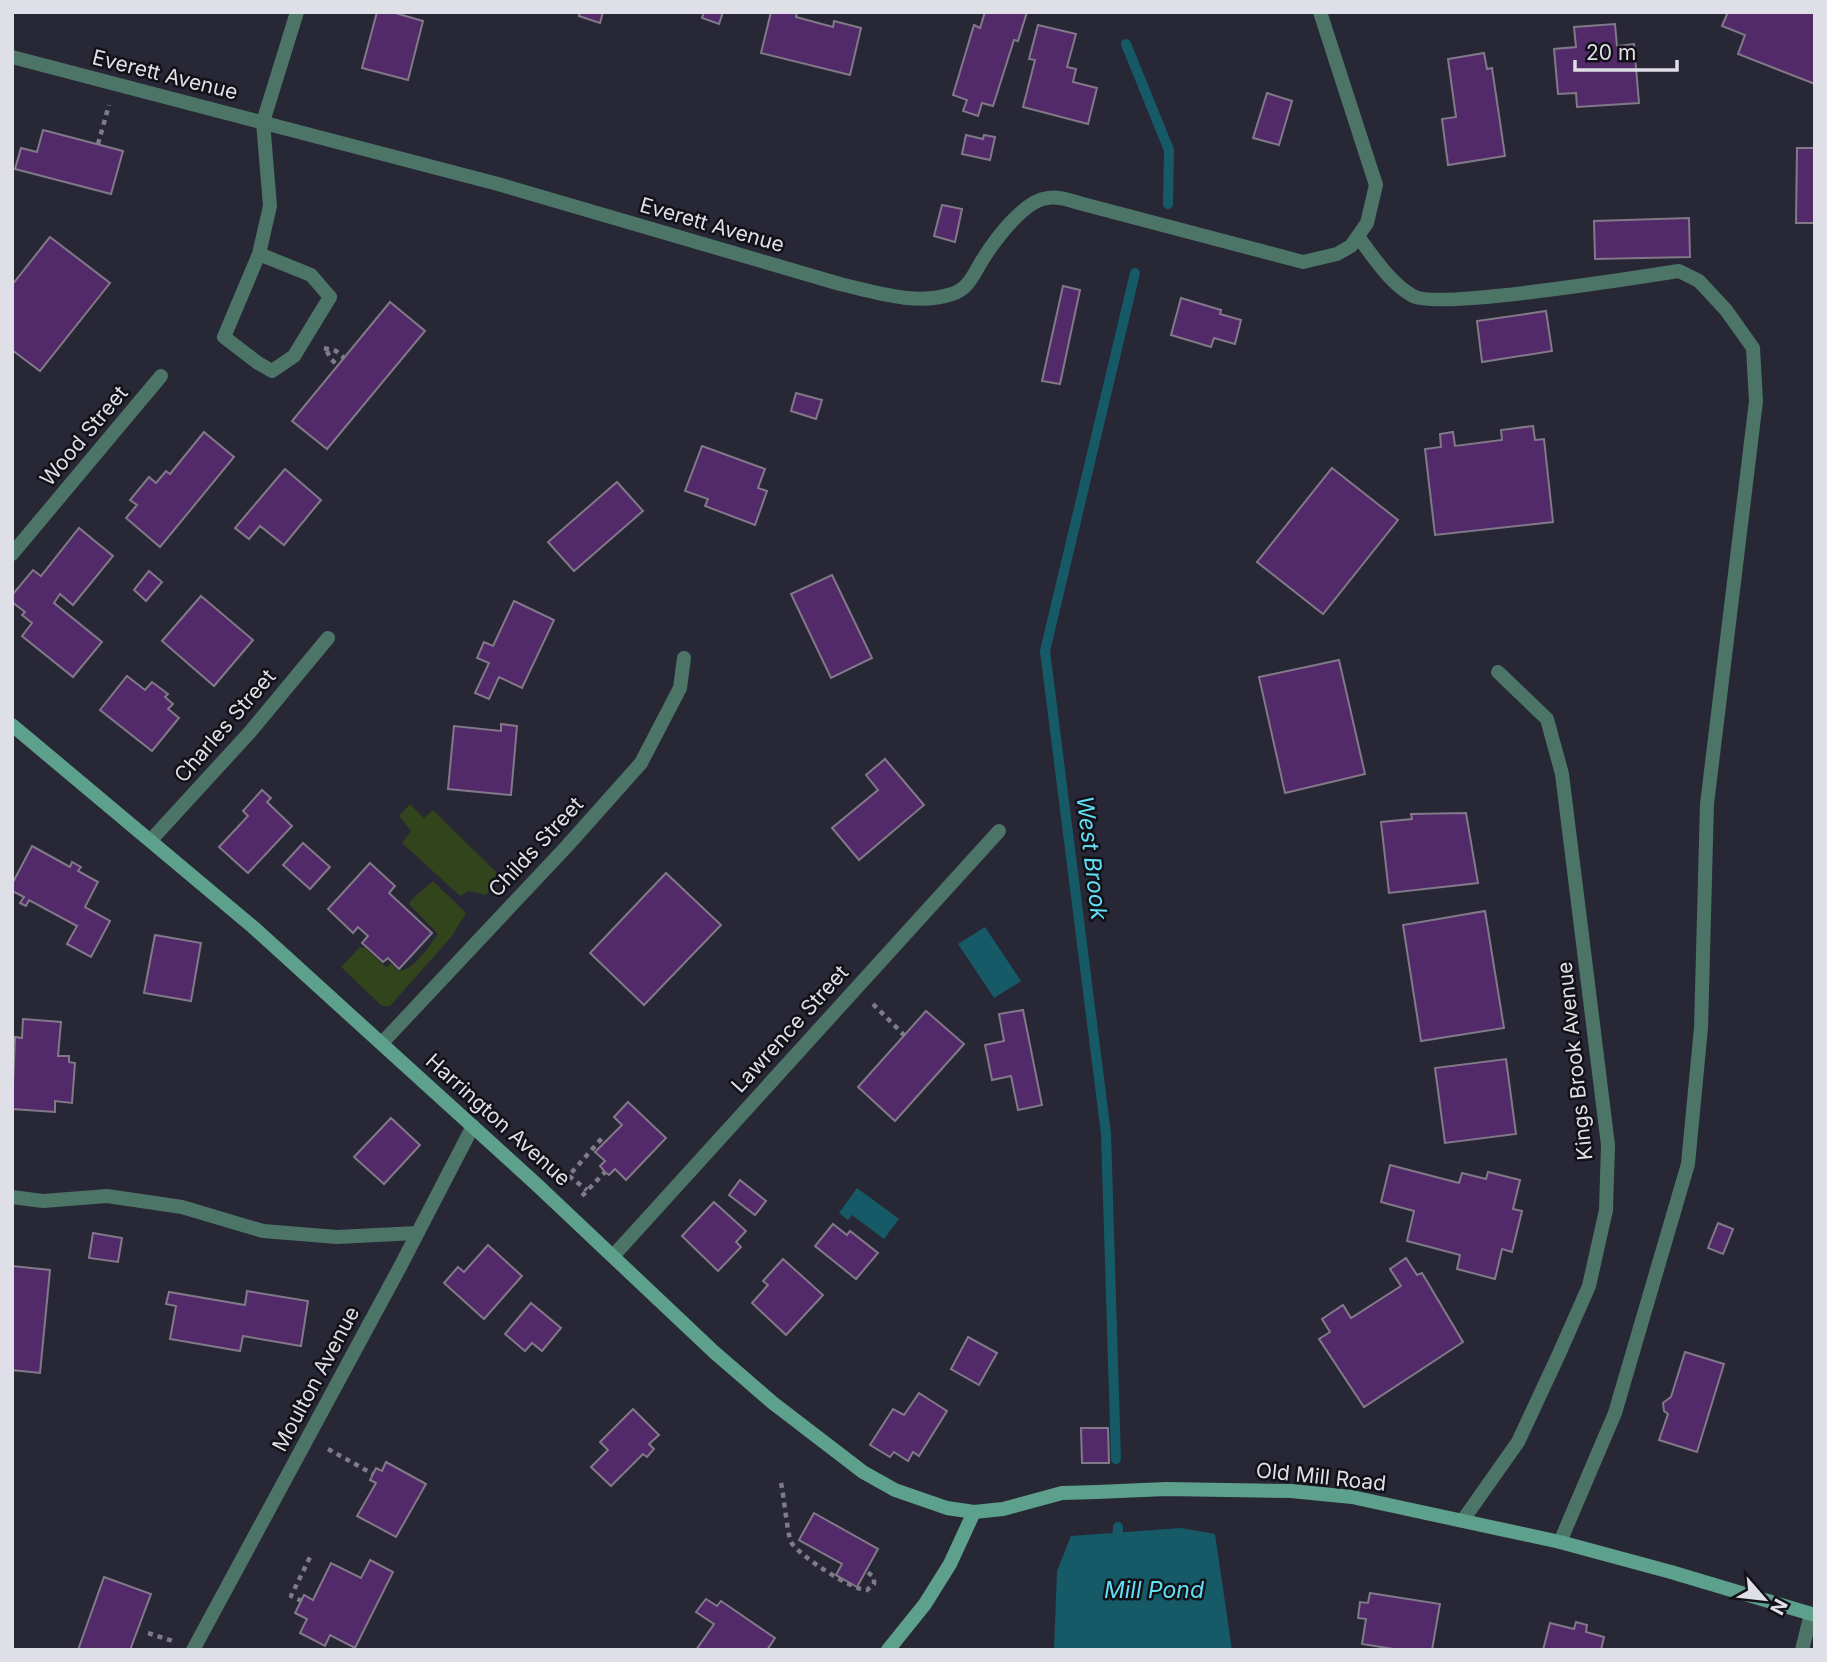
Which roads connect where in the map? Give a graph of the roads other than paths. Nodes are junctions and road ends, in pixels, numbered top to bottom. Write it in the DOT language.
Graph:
graph roads {
  1 [pos="297,12"];
  2 [pos="1321,12"];
  3 [pos="12,57"];
  4 [pos="262,122"];
  5 [pos="1359,238"];
  6 [pos="259,254"];
  7 [pos="161,376"];
  8 [pos="12,554"];
  9 [pos="328,638"];
  10 [pos="684,658"];
  11 [pos="1499,672"];
  12 [pos="12,725"];
  13 [pos="999,831"];
  14 [pos="151,840"];
  15 [pos="382,1043"];
  16 [pos="473,1126"];
  17 [pos="12,1197"];
  18 [pos="417,1233"];
  19 [pos="614,1255"];
  20 [pos="974,1512"];
  21 [pos="1463,1520"];
  22 [pos="1560,1542"];
  23 [pos="1813,1614"];
  24 [pos="193,1650"];
  25 [pos="888,1650"];
  26 [pos="1802,1650"];
  1 -- 4 [label="street"];
  2 -- 5 [label="street"];
  3 -- 4 [label="street, Everett Avenue"];
  4 -- 5 [label="street, Everett Avenue"];
  4 -- 6 [label="street"];
  5 -- 22 [label="street"];
  6 -- 6 [label="street"];
  7 -- 8 [label="street, Wood Street"];
  9 -- 14 [label="street, Charles Street"];
  10 -- 15 [label="street, Childs Street"];
  11 -- 21 [label="street, Kings Brook Avenue"];
  12 -- 14 [label="main road, Harrington Avenue"];
  13 -- 19 [label="street, Lawrence Street"];
  14 -- 15 [label="main road, Harrington Avenue"];
  15 -- 16 [label="main road, Harrington Avenue"];
  16 -- 18 [label="street, Moulton Avenue"];
  16 -- 19 [label="main road, Harrington Avenue"];
  17 -- 18 [label="street"];
  18 -- 24 [label="street, Moulton Avenue"];
  19 -- 20 [label="main road, Harrington Avenue"];
  20 -- 21 [label="main road, Old Mill Road"];
  20 -- 25 [label="main road"];
  21 -- 22 [label="main road, Old Mill Road"];
  22 -- 23 [label="main road, Old Mill Road"];
  23 -- 26 [label="street"];
}
